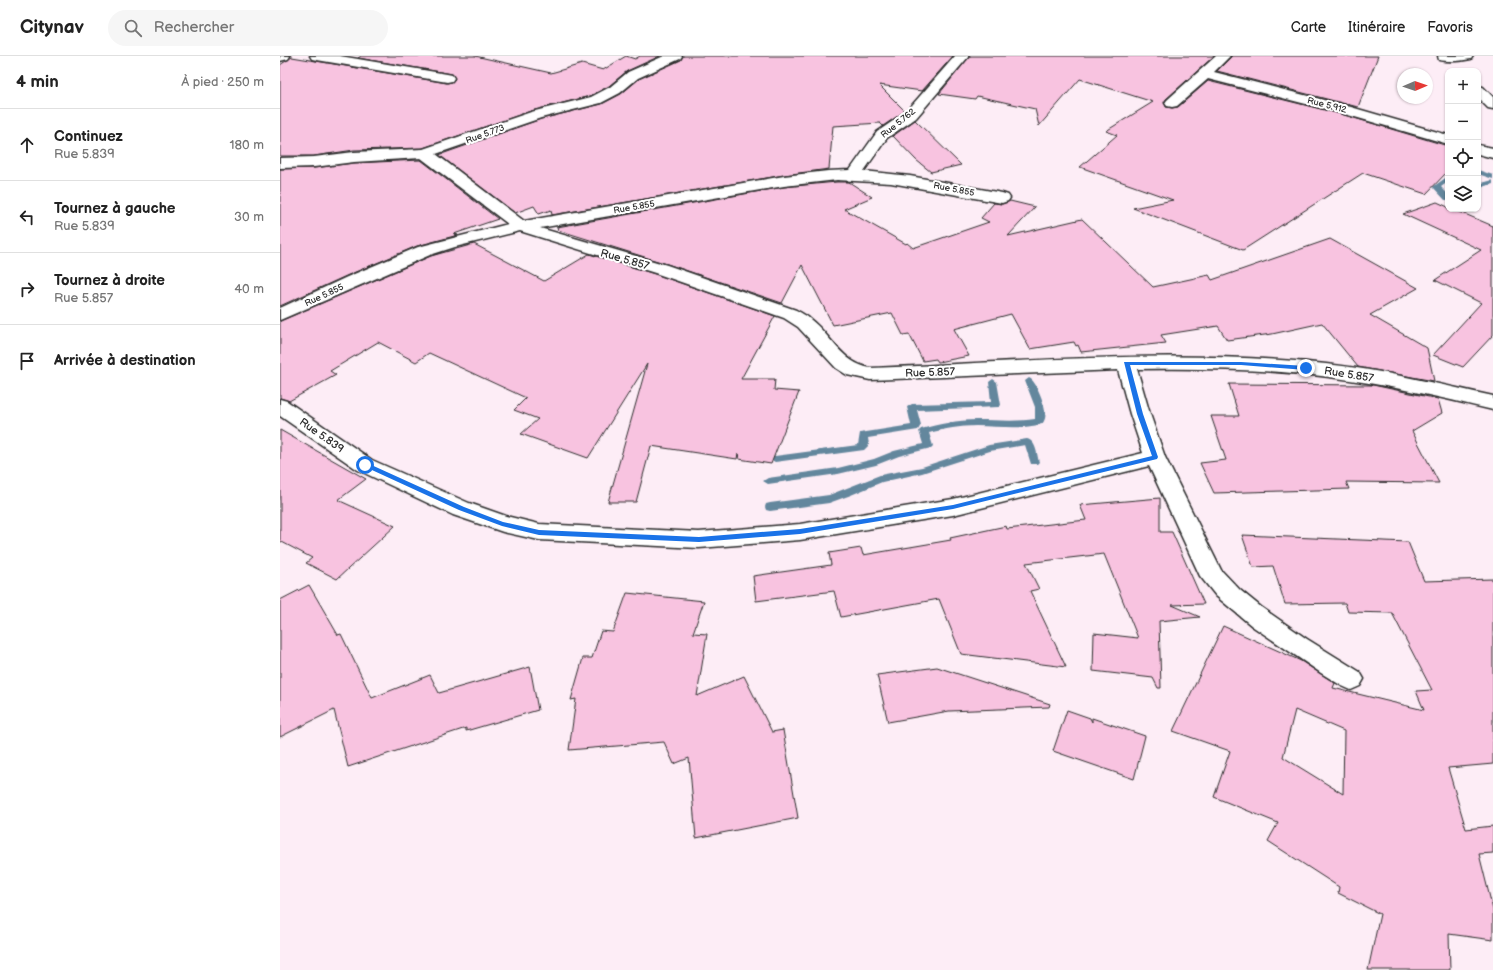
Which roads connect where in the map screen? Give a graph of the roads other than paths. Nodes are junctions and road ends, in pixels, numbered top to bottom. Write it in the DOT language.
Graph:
graph roads {
  1 [pos="283,56"];
  2 [pos="317,56"];
  3 [pos="675,56"];
  4 [pos="962,56"];
  5 [pos="1223,56"];
  6 [pos="1444,56"];
  7 [pos="1466,56"];
  8 [pos="280,57"];
  9 [pos="1456,68"];
  10 [pos="1205,74"];
  11 [pos="447,78"];
  12 [pos="1481,93"];
  13 [pos="1172,103"];
  14 [pos="1493,105"];
  15 [pos="1445,139"];
  16 [pos="1481,150"];
  17 [pos="424,153"];
  18 [pos="1493,153"];
  19 [pos="280,163"];
  20 [pos="854,175"];
  21 [pos="1002,198"];
  22 [pos="521,226"];
  23 [pos="280,315"];
  24 [pos="1126,364"];
  25 [pos="1493,403"];
  26 [pos="280,406"];
  27 [pos="1155,457"];
  28 [pos="1351,679"];
  1 -- 8 [label="street"];
  2 -- 11 [label="street"];
  3 -- 17 [label="street, Rue 5.773"];
  4 -- 20 [label="street, Rue 5.762"];
  5 -- 10 [label="street"];
  6 -- 7 [label="street"];
  6 -- 9 [label="street"];
  10 -- 13 [label="street"];
  10 -- 15 [label="street, Rue 5.912"];
  12 -- 14 [label="street"];
  16 -- 18 [label="street"];
  17 -- 19 [label="street, Rue 5.773"];
  17 -- 22 [label="street, Rue 5.857"];
  20 -- 21 [label="street, Rue 5.855"];
  20 -- 22 [label="street, Rue 5.855"];
  22 -- 23 [label="street, Rue 5.855"];
  22 -- 24 [label="street, Rue 5.857"];
  24 -- 25 [label="street, Rue 5.857"];
  24 -- 27 [label="street"];
  26 -- 27 [label="street, Rue 5.839"];
  27 -- 28 [label="street"];
}
